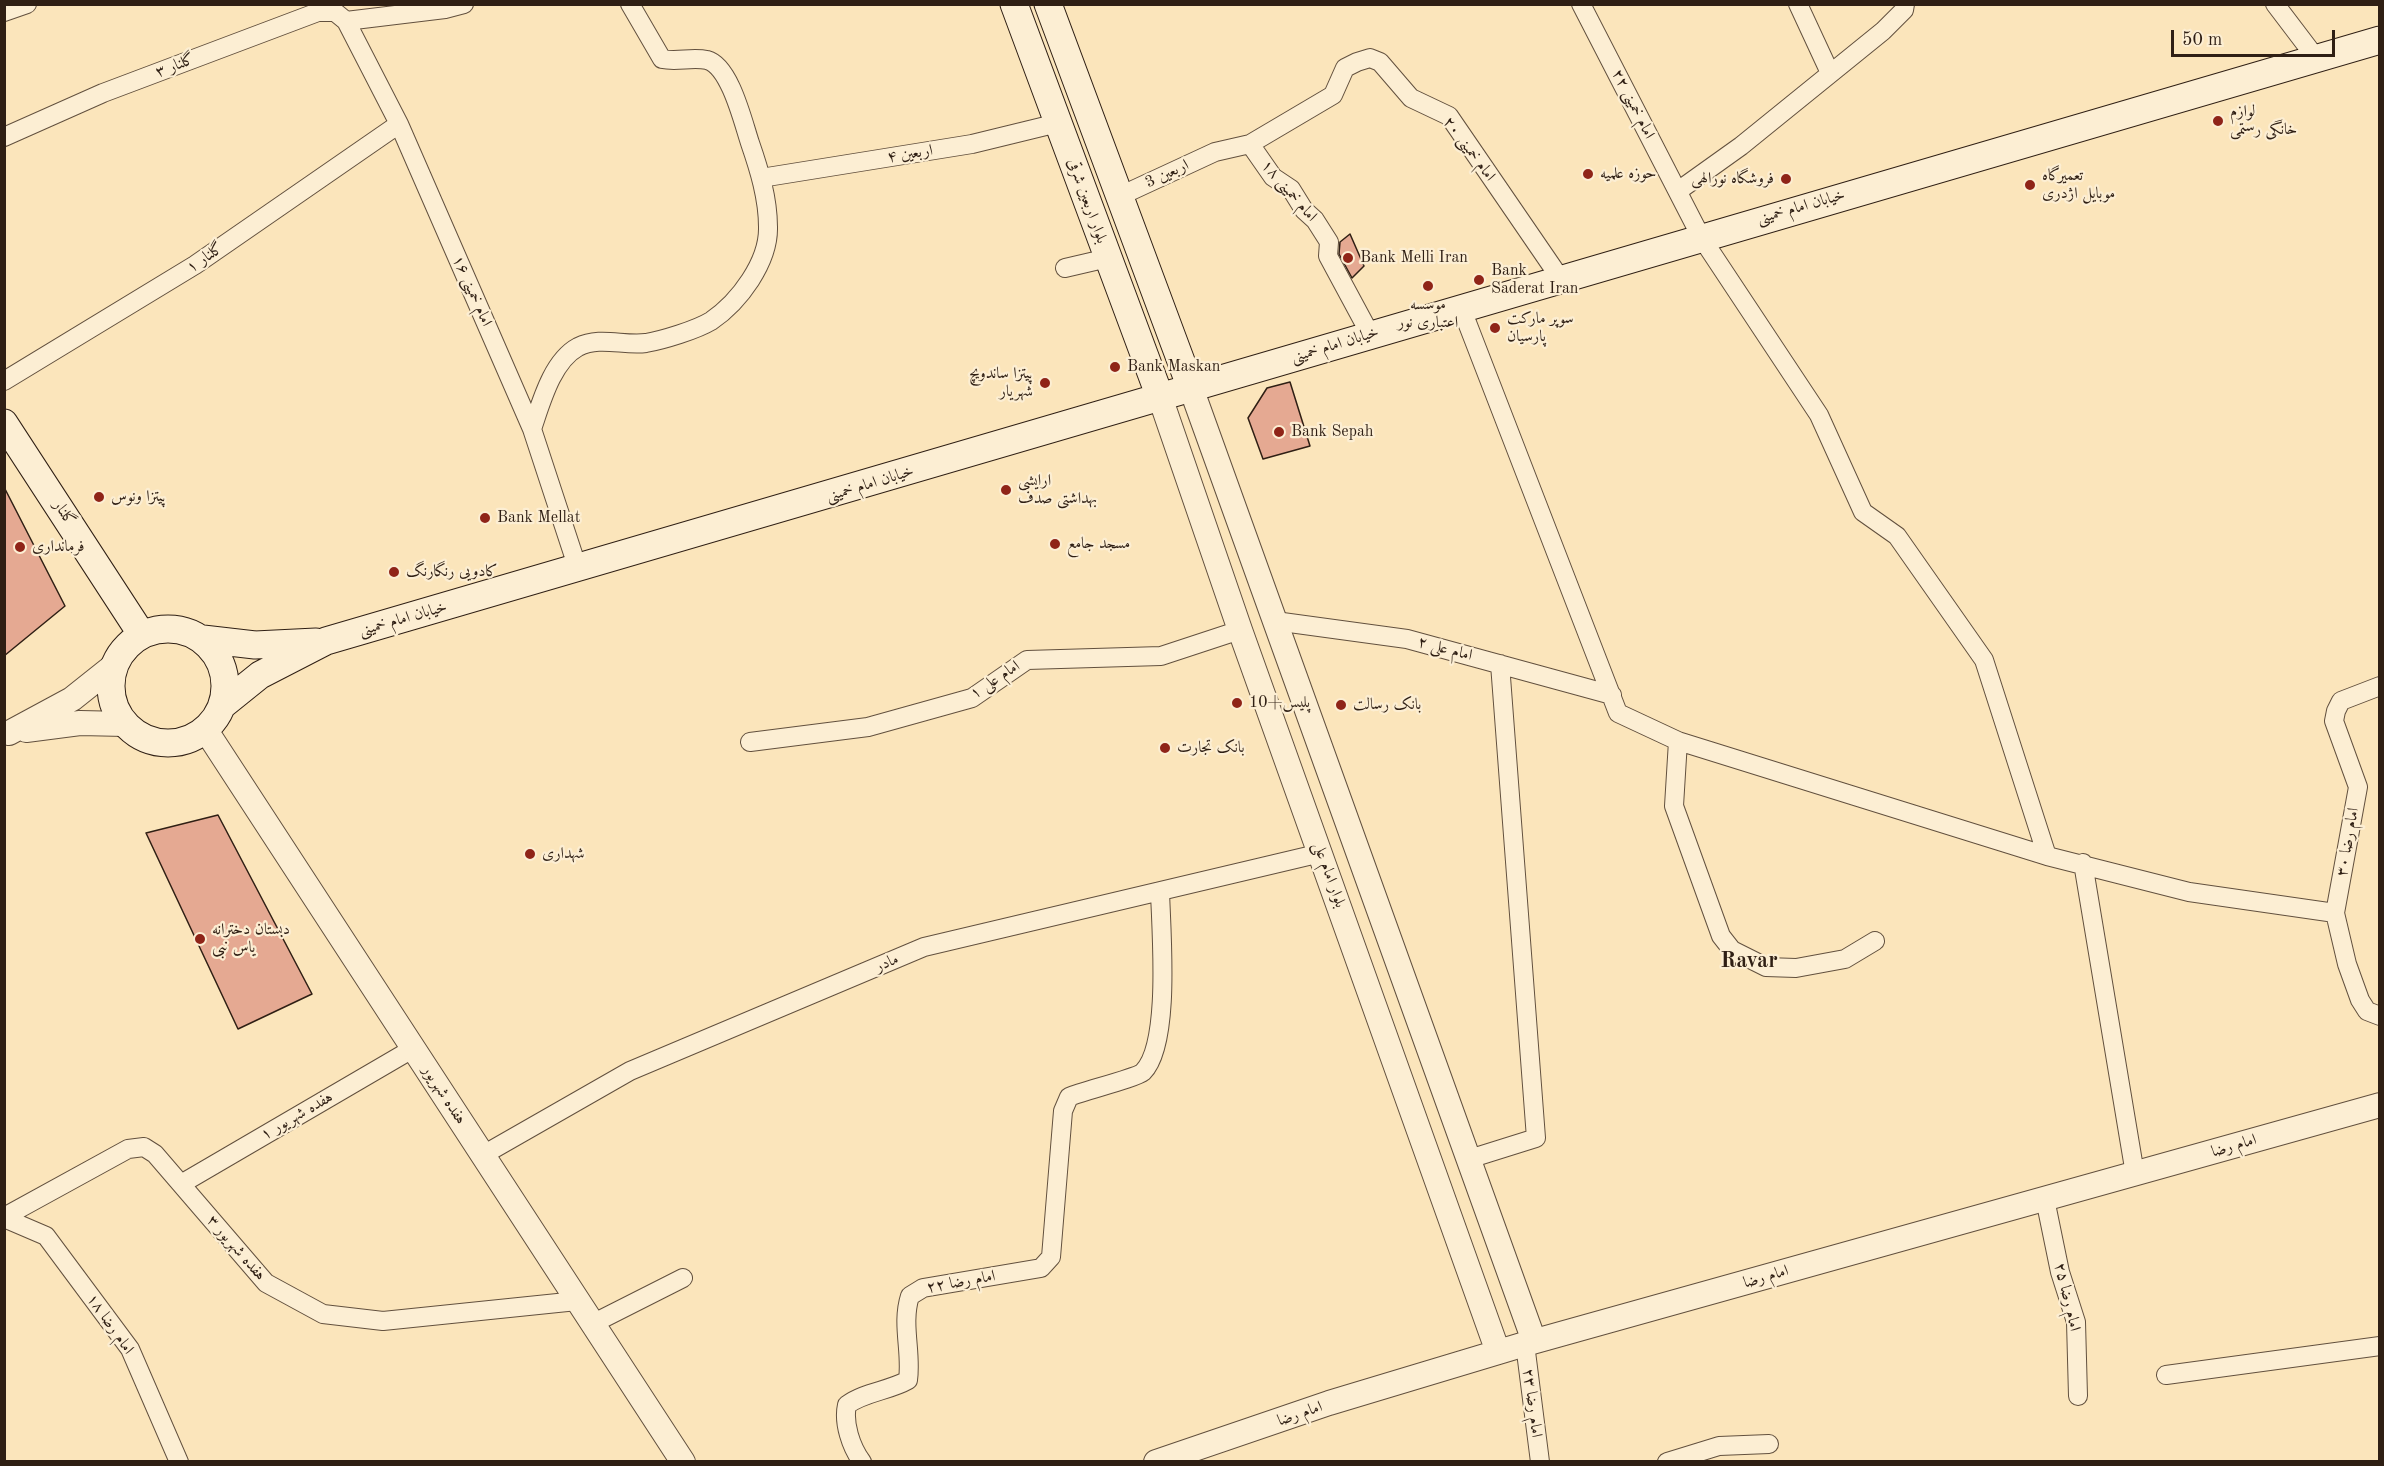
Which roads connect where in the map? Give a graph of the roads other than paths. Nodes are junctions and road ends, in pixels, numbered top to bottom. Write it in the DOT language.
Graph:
graph roads {
  1 [pos="27,4"];
  2 [pos="464,4"];
  3 [pos="630,4"];
  4 [pos="1014,4"];
  5 [pos="1048,4"];
  6 [pos="1581,4"];
  7 [pos="1798,4"];
  8 [pos="1905,4"];
  9 [pos="2274,4"];
  10 [pos="4,12"];
  11 [pos="337,13"];
  12 [pos="2378,45"];
  13 [pos="2316,58"];
  14 [pos="1830,73"];
  15 [pos="1058,123"];
  16 [pos="399,124"];
  17 [pos="4,137"];
  18 [pos="1250,144"];
  19 [pos="1215,152"];
  20 [pos="761,178"];
  21 [pos="1678,191"];
  22 [pos="1120,196"];
  23 [pos="1701,237"];
  24 [pos="1108,258"];
  25 [pos="1065,268"];
  26 [pos="1560,278"];
  27 [pos="1461,307"];
  28 [pos="1370,334"];
  29 [pos="4,381"];
  30 [pos="1191,388"];
  31 [pos="1160,397"];
  32 [pos="4,423"];
  33 [pos="532,429"];
  34 [pos="578,569"];
  35 [pos="1275,621"];
  36 [pos="1240,630"];
  37 [pos="142,635"];
  38 [pos="203,639"];
  39 [pos="326,641"];
  40 [pos="116,664"];
  41 [pos="1500,664"];
  42 [pos="2379,686"];
  43 [pos="1612,695"];
  44 [pos="224,704"];
  45 [pos="125,724"];
  46 [pos="205,729"];
  47 [pos="7,734"];
  48 [pos="1678,741"];
  49 [pos="750,742"];
  50 [pos="1321,853"];
  51 [pos="2047,856"];
  52 [pos="2083,863"];
  53 [pos="1160,891"];
  54 [pos="2335,913"];
  55 [pos="1875,941"];
  56 [pos="2379,1016"];
  57 [pos="414,1048"];
  58 [pos="2379,1105"];
  59 [pos="483,1155"];
  60 [pos="1469,1159"];
  61 [pos="2135,1174"];
  62 [pos="182,1184"];
  63 [pos="2045,1199"];
  64 [pos="4,1218"];
  65 [pos="683,1278"];
  66 [pos="577,1301"];
  67 [pos="592,1324"];
  68 [pos="1530,1342"];
  69 [pos="2379,1346"];
  70 [pos="1498,1352"];
  71 [pos="2166,1375"];
  72 [pos="2078,1396"];
  73 [pos="1769,1443"];
  74 [pos="1198,1455"];
  75 [pos="179,1461"];
  76 [pos="683,1461"];
  77 [pos="862,1461"];
  78 [pos="1156,1461"];
  79 [pos="1540,1461"];
  80 [pos="1667,1461"];
  1 -- 10 [label="street"];
  2 -- 11 [label="street, گلنار ۳"];
  3 -- 20 [label="street"];
  4 -- 15 [label="main road, بلوار اربعین شرقی"];
  5 -- 22 [label="main road, بلوار اربعین شرقی"];
  6 -- 21 [label="street, امام خمینی ۲۲"];
  7 -- 14 [label="street"];
  8 -- 14 [label="street"];
  9 -- 13 [label="street"];
  11 -- 16 [label="street, امام خمینی ۱۶"];
  11 -- 17 [label="street, گلنار ۳"];
  12 -- 13 [label="main road, خیابان امام خمینی"];
  13 -- 23 [label="main road, خیابان امام خمینی"];
  14 -- 21 [label="street"];
  15 -- 20 [label="street, اربعین ۴"];
  15 -- 24 [label="main road, بلوار اربعین شرقی"];
  16 -- 29 [label="street, گلنار ۱"];
  16 -- 33 [label="street, امام خمینی ۱۶"];
  18 -- 19 [label="street, امام خمینی ۱۸"];
  18 -- 26 [label="street, امام خمینی ۲۰"];
  18 -- 28 [label="street, امام خمینی ۱۸"];
  19 -- 22 [label="street, اربعین 3"];
  20 -- 33 [label="street"];
  21 -- 23 [label="street, امام خمینی ۲۲"];
  22 -- 30 [label="main road, بلوار اربعین شرقی"];
  23 -- 26 [label="main road, خیابان امام خمینی"];
  23 -- 51 [label="street, امام خمینی ۲۲"];
  24 -- 25 [label="street"];
  24 -- 31 [label="main road, بلوار اربعین شرقی"];
  26 -- 27 [label="main road, خیابان امام خمینی"];
  27 -- 28 [label="main road, خیابان امام خمینی"];
  27 -- 43 [label="street"];
  28 -- 30 [label="main road, خیابان امام خمینی"];
  30 -- 31 [label="main road, خیابان امام خمینی"];
  30 -- 35 [label="street"];
  31 -- 34 [label="main road, خیابان امام خمینی"];
  31 -- 36 [label="street, بلوار امام علی"];
  32 -- 37 [label="main road, گلنار"];
  33 -- 34 [label="street, امام خمینی ۱۶"];
  34 -- 39 [label="main road, خیابان امام خمینی"];
  35 -- 41 [label="street, امام علی ۲"];
  35 -- 60 [label="street"];
  36 -- 49 [label="street, امام علی ۱"];
  36 -- 50 [label="street, بلوار امام علی"];
  37 -- 38 [label="main road"];
  37 -- 40 [label="main road"];
  38 -- 39 [label="main road"];
  38 -- 44 [label="main road"];
  39 -- 44 [label="main road"];
  40 -- 45 [label="main road"];
  40 -- 47 [label="street"];
  41 -- 43 [label="street, امام علی ۲"];
  41 -- 60 [label="street"];
  42 -- 54 [label="street, امام رضا ۳۰"];
  43 -- 48 [label="street"];
  44 -- 46 [label="main road"];
  45 -- 46 [label="main road"];
  45 -- 47 [label="street"];
  46 -- 57 [label="street, هفده شهریور"];
  48 -- 51 [label="street"];
  48 -- 55 [label="street"];
  50 -- 53 [label="street, مادر"];
  50 -- 70 [label="street, بلوار امام علی"];
  51 -- 52 [label="street"];
  52 -- 54 [label="street"];
  52 -- 61 [label="street"];
  53 -- 59 [label="street, مادر"];
  53 -- 77 [label="street, امام رضا ۲۲"];
  54 -- 56 [label="street, امام رضا ۳۰"];
  57 -- 59 [label="street, هفده شهریور"];
  57 -- 62 [label="street, هفده شهریور ۱"];
  58 -- 61 [label="street, امام رضا"];
  59 -- 66 [label="street, هفده شهریور"];
  60 -- 68 [label="street"];
  61 -- 63 [label="street, امام رضا"];
  62 -- 64 [label="street, هفده شهریور ۳"];
  62 -- 66 [label="street, هفده شهریور ۳"];
  63 -- 68 [label="street, امام رضا"];
  63 -- 72 [label="street, امام رضا ۲۵"];
  64 -- 75 [label="street, امام رضا ۱۸"];
  65 -- 67 [label="street"];
  66 -- 67 [label="street, هفده شهریور"];
  67 -- 76 [label="street, هفده شهریور"];
  68 -- 70 [label="street, امام رضا"];
  68 -- 79 [label="street, امام رضا ۲۳"];
  69 -- 71 [label="street"];
  70 -- 74 [label="street, امام رضا"];
  73 -- 80 [label="street"];
  74 -- 78 [label="street, امام رضا"];
}
